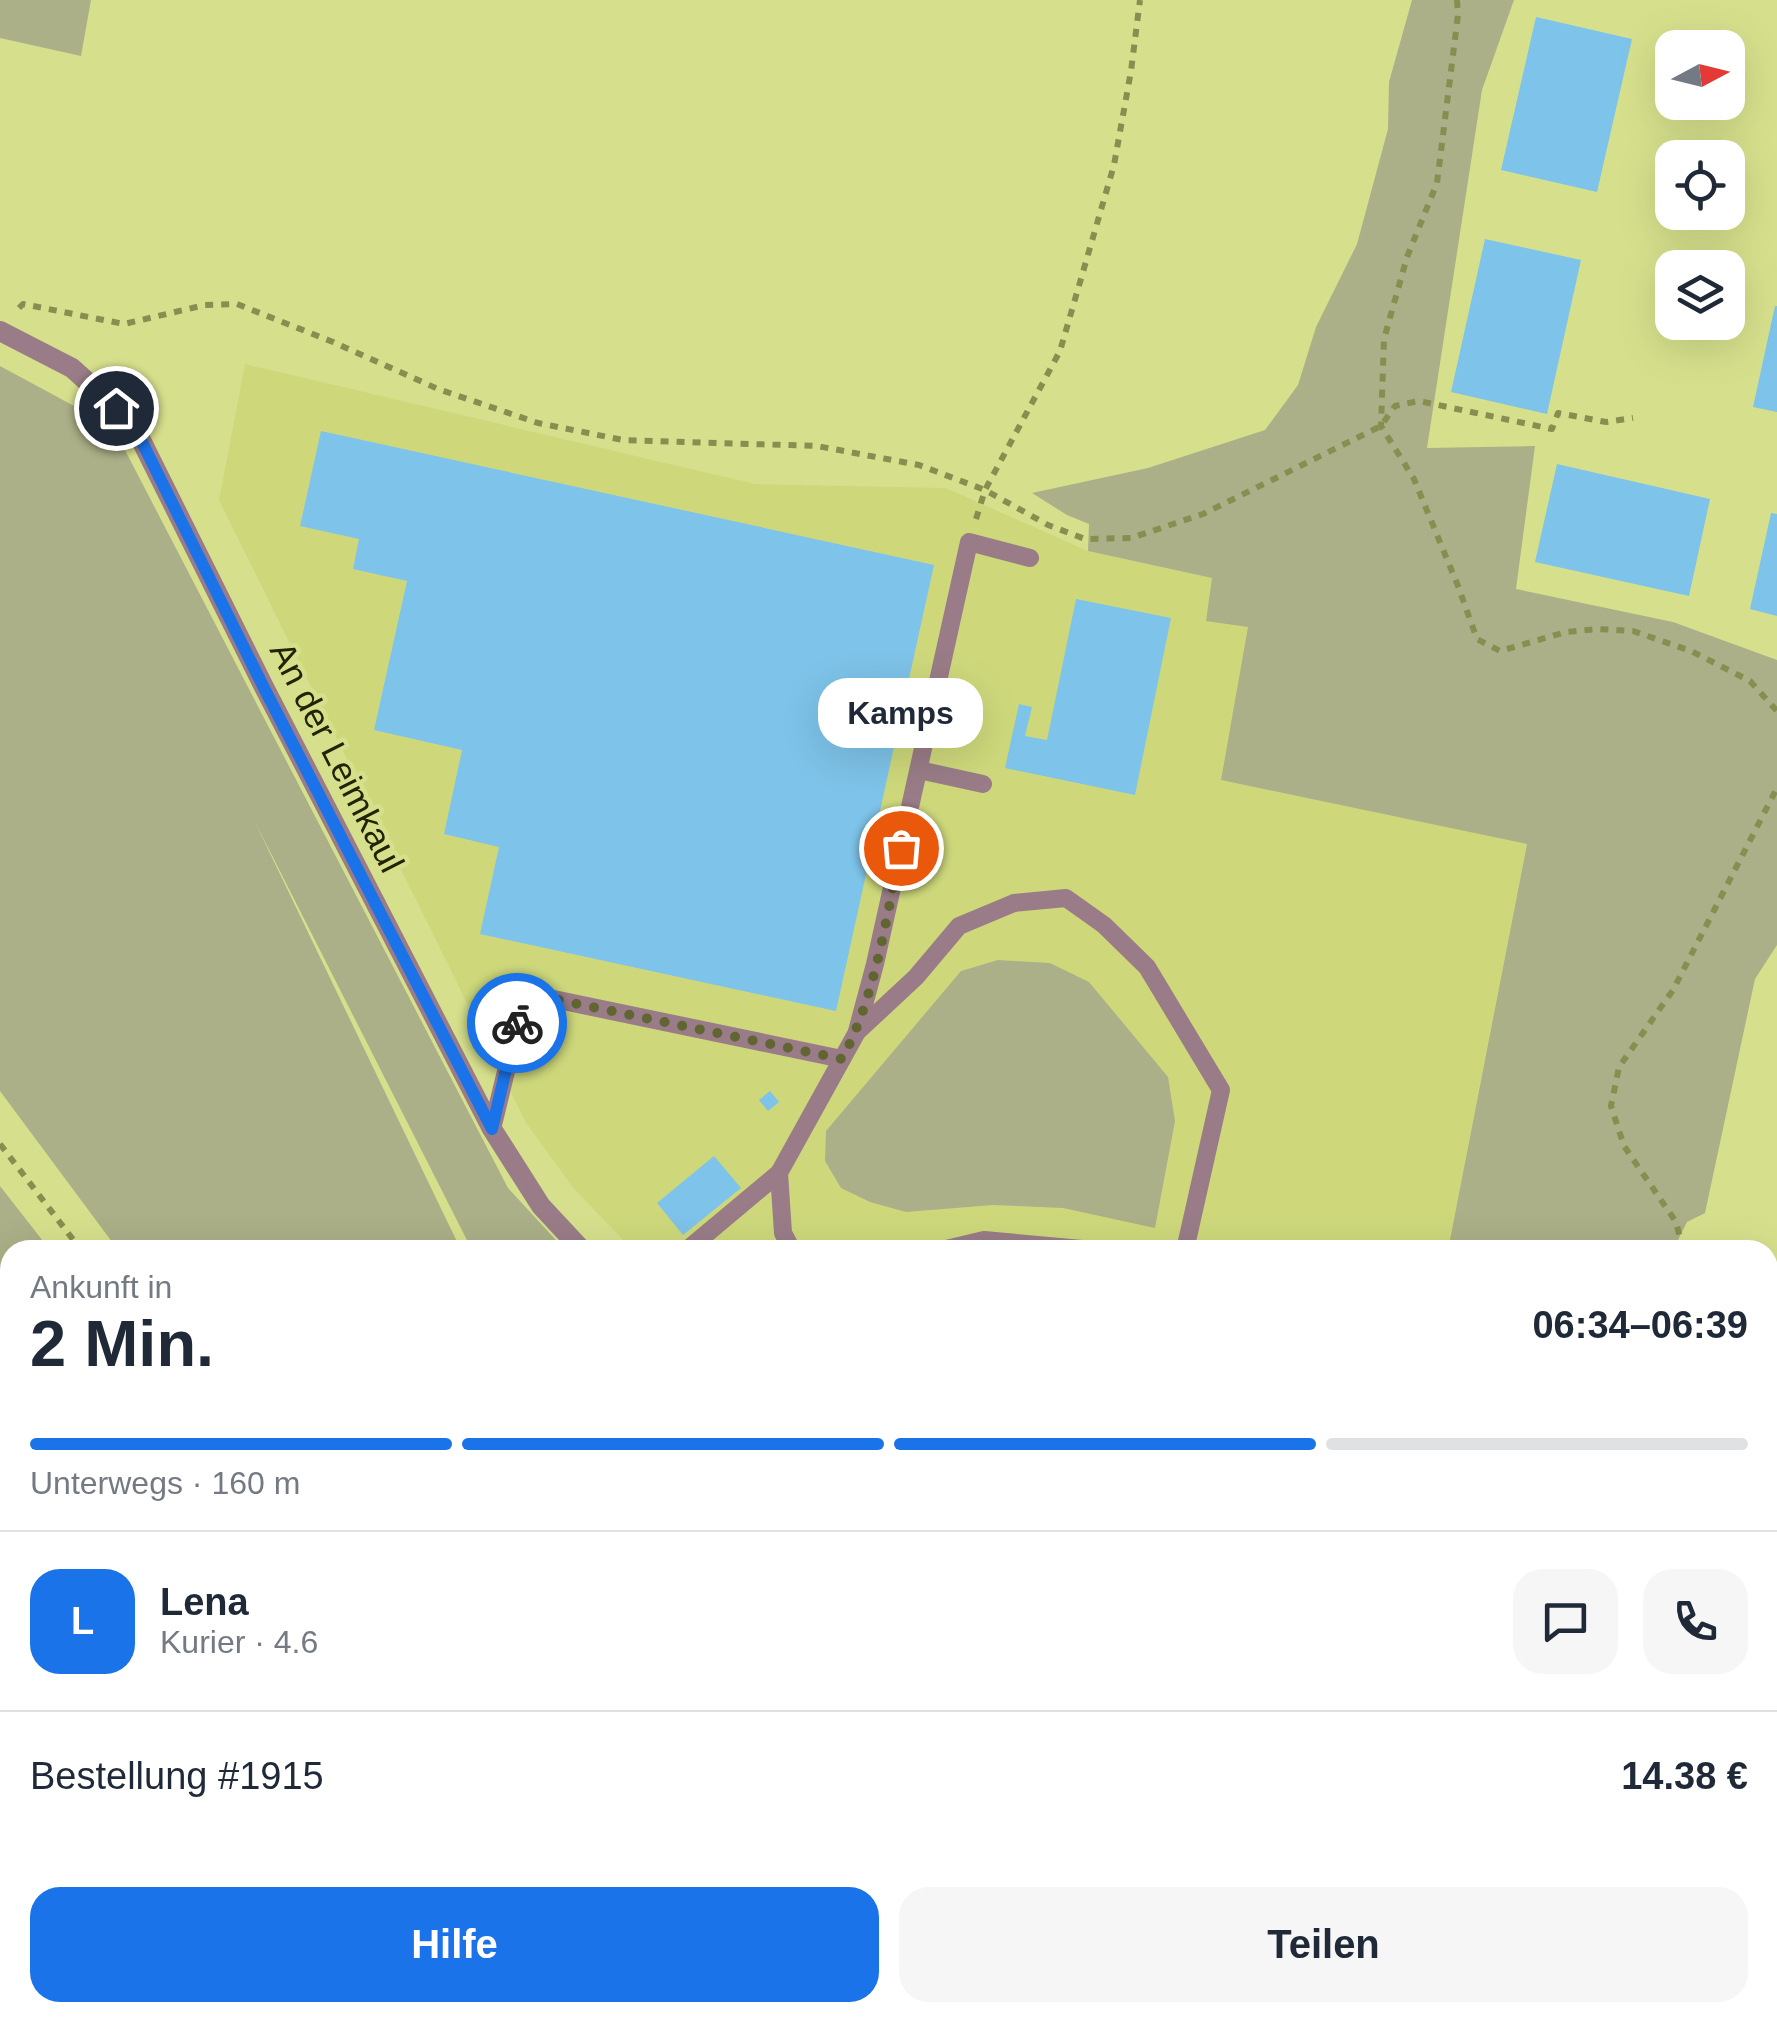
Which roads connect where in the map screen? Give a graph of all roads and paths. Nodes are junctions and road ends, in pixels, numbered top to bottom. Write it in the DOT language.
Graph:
graph roads {
  1 [pos="1140,0"];
  2 [pos="1457,0"];
  3 [pos="6,323"];
  4 [pos="1634,418"];
  5 [pos="1381,426"];
  6 [pos="986,490"];
  7 [pos="969,542"];
  8 [pos="1030,558"];
  9 [pos="1777,712"];
  10 [pos="918,770"];
  11 [pos="983,784"];
  12 [pos="1777,788"];
  13 [pos="857,1032"];
  14 [pos="842,1059"];
  15 [pos="492,1129"];
  16 [pos="0,1144"];
  17 [pos="779,1173"];
  18 [pos="73,1240"];
  19 [pos="573,1240"];
  20 [pos="699,1240"];
  21 [pos="787,1240"];
  22 [pos="1186,1240"];
  23 [pos="1680,1240"];
  1 -- 6 [label="path"];
  2 -- 5 [label="path"];
  3 -- 6 [label="path"];
  3 -- 15 [label="street, An der Leimkaul"];
  4 -- 5 [label="path"];
  5 -- 6 [label="path"];
  5 -- 9 [label="path"];
  6 -- 7 [label="path"];
  7 -- 8 [label="lane"];
  7 -- 10 [label="lane"];
  10 -- 11 [label="lane"];
  10 -- 13 [label="lane"];
  12 -- 23 [label="path"];
  13 -- 14 [label="lane"];
  13 -- 22 [label="lane"];
  14 -- 15 [label="lane"];
  14 -- 17 [label="lane"];
  15 -- 19 [label="street, An der Leimkaul"];
  16 -- 18 [label="path"];
  17 -- 20 [label="lane"];
  17 -- 21 [label="lane"];
}
